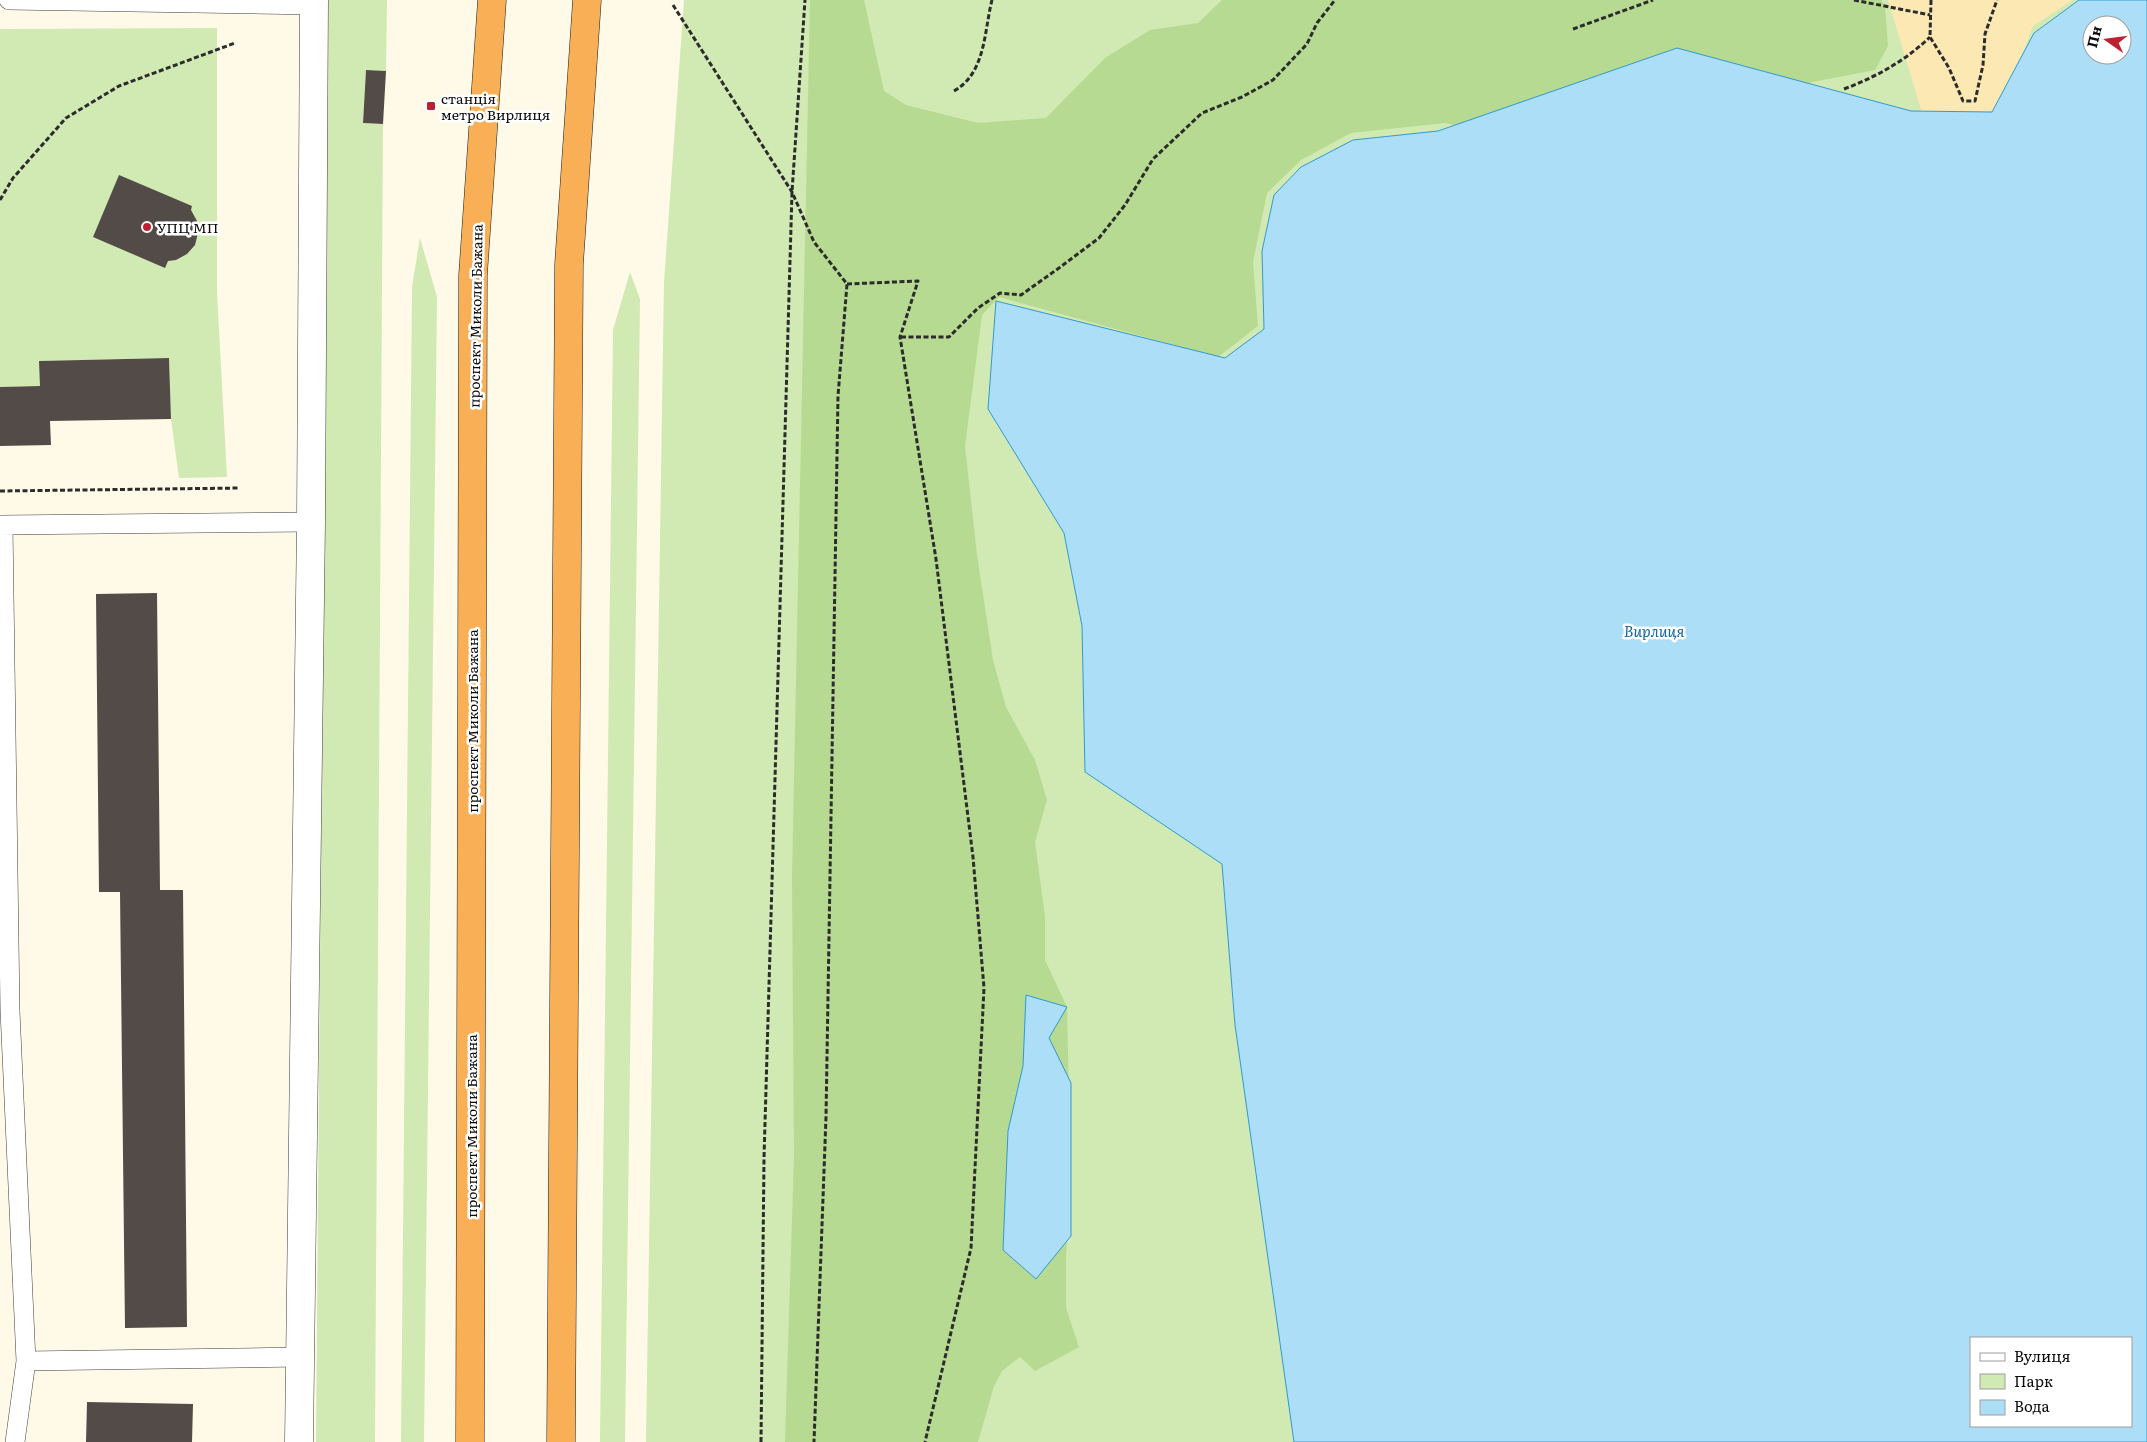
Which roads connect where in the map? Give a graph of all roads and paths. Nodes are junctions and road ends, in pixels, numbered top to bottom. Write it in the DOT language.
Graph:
graph roads {
  1 [pos="9,0"];
  2 [pos="492,0"];
  3 [pos="587,0"];
  4 [pos="805,0"];
  5 [pos="992,0"];
  6 [pos="1335,0"];
  7 [pos="1654,0"];
  8 [pos="1854,0"];
  9 [pos="1931,0"];
  10 [pos="1997,0"];
  11 [pos="314,2"];
  12 [pos="673,5"];
  13 [pos="1930,15"];
  14 [pos="1573,29"];
  15 [pos="1930,37"];
  16 [pos="235,43"];
  17 [pos="1844,89"];
  18 [pos="954,91"];
  19 [pos="792,192"];
  20 [pos="0,200"];
  21 [pos="847,284"];
  22 [pos="900,337"];
  23 [pos="240,488"];
  24 [pos="0,491"];
  25 [pos="311,522"];
  26 [pos="1,525"];
  27 [pos="5,1011"];
  28 [pos="300,1357"];
  29 [pos="26,1361"];
  30 [pos="16,1442"];
  31 [pos="300,1442"];
  32 [pos="470,1442"];
  33 [pos="560,1442"];
  34 [pos="761,1442"];
  35 [pos="814,1442"];
  36 [pos="924,1442"];
  1 -- 11 [label="lane"];
  2 -- 32 [label="highway, проспект Миколи Бажана"];
  3 -- 33 [label="highway"];
  4 -- 19 [label="path"];
  5 -- 18 [label="path"];
  6 -- 22 [label="path"];
  7 -- 14 [label="path"];
  8 -- 13 [label="path"];
  9 -- 13 [label="path"];
  10 -- 15 [label="path"];
  11 -- 25 [label="street"];
  12 -- 19 [label="path"];
  13 -- 15 [label="path"];
  15 -- 17 [label="path"];
  16 -- 20 [label="path"];
  19 -- 21 [label="path"];
  19 -- 34 [label="path"];
  21 -- 22 [label="path"];
  21 -- 35 [label="path"];
  22 -- 36 [label="path"];
  23 -- 24 [label="path"];
  25 -- 26 [label="lane"];
  25 -- 28 [label="street"];
  26 -- 27 [label="lane"];
  27 -- 29 [label="lane"];
  28 -- 29 [label="lane"];
  28 -- 31 [label="street"];
  29 -- 30 [label="lane"];
}
